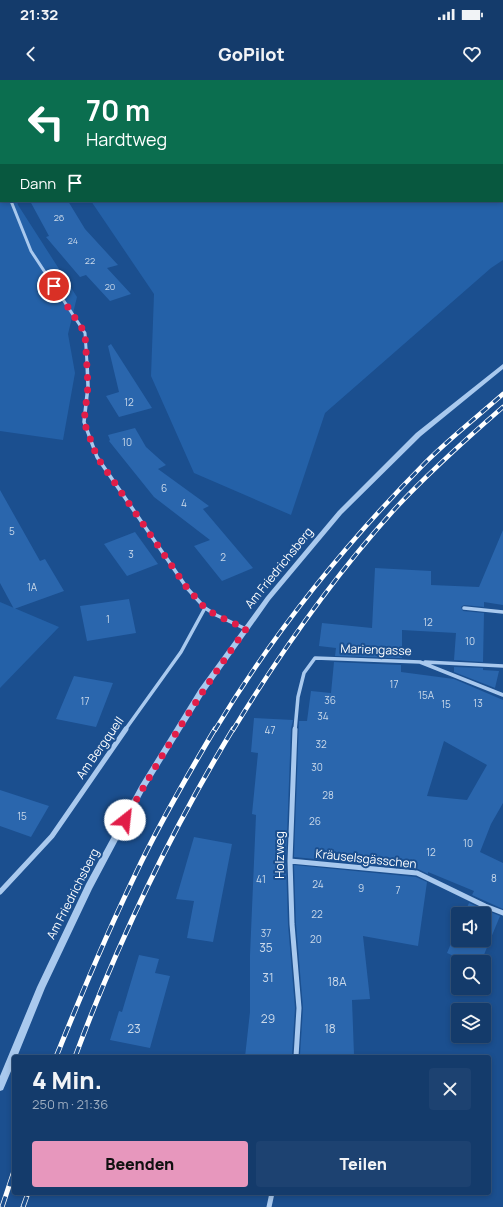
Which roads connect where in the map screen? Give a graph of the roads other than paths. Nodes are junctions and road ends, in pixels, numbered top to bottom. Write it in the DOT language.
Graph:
graph roads {
  1 [pos="12,202"];
  2 [pos="503,366"];
  3 [pos="205,608"];
  4 [pos="464,608"];
  5 [pos="503,612"];
  6 [pos="246,629"];
  7 [pos="315,658"];
  8 [pos="420,662"];
  9 [pos="503,666"];
  10 [pos="503,695"];
  11 [pos="290,861"];
  12 [pos="0,892"];
  13 [pos="503,913"];
  14 [pos="13,1055"];
  15 [pos="296,1055"];
  16 [pos="12,1058"];
  17 [pos="0,1087"];
  18 [pos="272,1195"];
  19 [pos="269,1207"];
  1 -- 3 [label="street"];
  2 -- 6 [label="street, Am Friedrichsberg"];
  3 -- 6 [label="street"];
  3 -- 12 [label="street, Am Bergquell"];
  4 -- 5 [label="street"];
  6 -- 14 [label="street, Am Friedrichsberg"];
  7 -- 8 [label="street, Mariengasse"];
  7 -- 11 [label="street, Holzweg"];
  8 -- 9 [label="street"];
  8 -- 10 [label="street, Mariengasse"];
  11 -- 13 [label="street, Kräuselsgässchen"];
  11 -- 15 [label="street, Holzweg"];
  16 -- 17 [label="street, Am Friedrichsberg"];
  18 -- 19 [label="street"];
}
